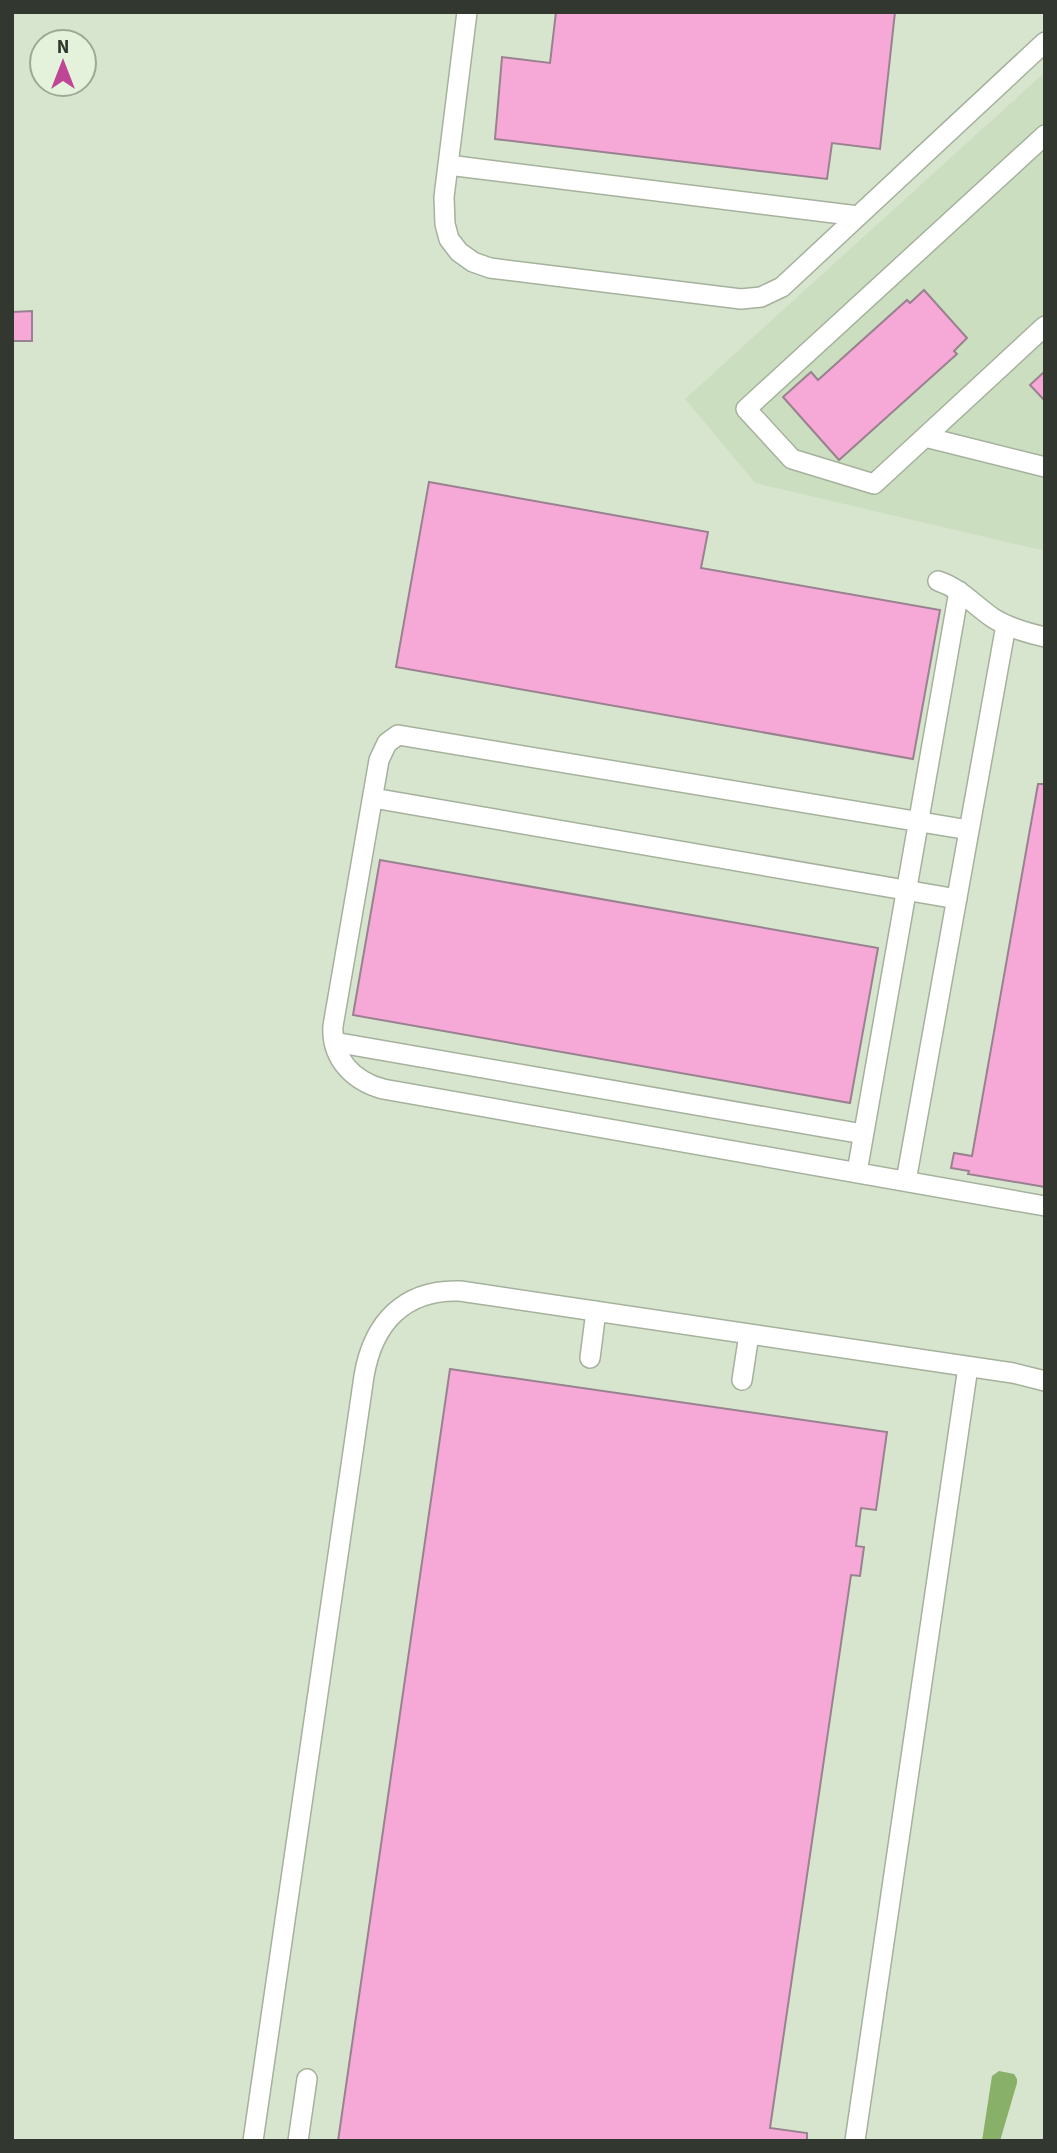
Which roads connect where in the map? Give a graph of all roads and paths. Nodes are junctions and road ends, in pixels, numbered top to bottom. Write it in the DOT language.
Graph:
graph roads {
  1 [pos="467,12"];
  2 [pos="1045,42"];
  3 [pos="1045,135"];
  4 [pos="448,165"];
  5 [pos="858,216"];
  6 [pos="1045,326"];
  7 [pos="925,437"];
  8 [pos="1045,467"];
  9 [pos="938,581"];
  10 [pos="960,591"];
  11 [pos="1006,625"];
  12 [pos="1045,637"];
  13 [pos="373,798"];
  14 [pos="919,822"];
  15 [pos="969,830"];
  16 [pos="907,890"];
  17 [pos="957,899"];
  18 [pos="334,1042"];
  19 [pos="863,1134"];
  20 [pos="857,1172"];
  21 [pos="906,1181"];
  22 [pos="1045,1206"];
  23 [pos="596,1311"];
  24 [pos="749,1334"];
  25 [pos="590,1358"];
  26 [pos="968,1367"];
  27 [pos="742,1380"];
  28 [pos="1045,1381"];
  29 [pos="307,2079"];
  30 [pos="253,2141"];
  31 [pos="298,2141"];
  32 [pos="855,2141"];
  1 -- 4 [label="street"];
  2 -- 5 [label="street"];
  3 -- 7 [label="street"];
  4 -- 5 [label="street"];
  4 -- 5 [label="street"];
  6 -- 7 [label="street"];
  7 -- 8 [label="street"];
  9 -- 10 [label="street"];
  10 -- 11 [label="street"];
  10 -- 14 [label="street"];
  11 -- 12 [label="street"];
  11 -- 15 [label="street"];
  13 -- 14 [label="street"];
  13 -- 16 [label="street"];
  13 -- 18 [label="street"];
  14 -- 15 [label="street"];
  14 -- 16 [label="street"];
  15 -- 17 [label="street"];
  16 -- 17 [label="street"];
  16 -- 19 [label="street"];
  17 -- 21 [label="street"];
  18 -- 19 [label="street"];
  18 -- 20 [label="street"];
  19 -- 20 [label="street"];
  20 -- 21 [label="street"];
  21 -- 22 [label="street"];
  23 -- 24 [label="street"];
  23 -- 25 [label="street"];
  23 -- 30 [label="street"];
  24 -- 26 [label="street"];
  24 -- 27 [label="street"];
  26 -- 28 [label="street"];
  26 -- 32 [label="street"];
  29 -- 31 [label="street"];
}
